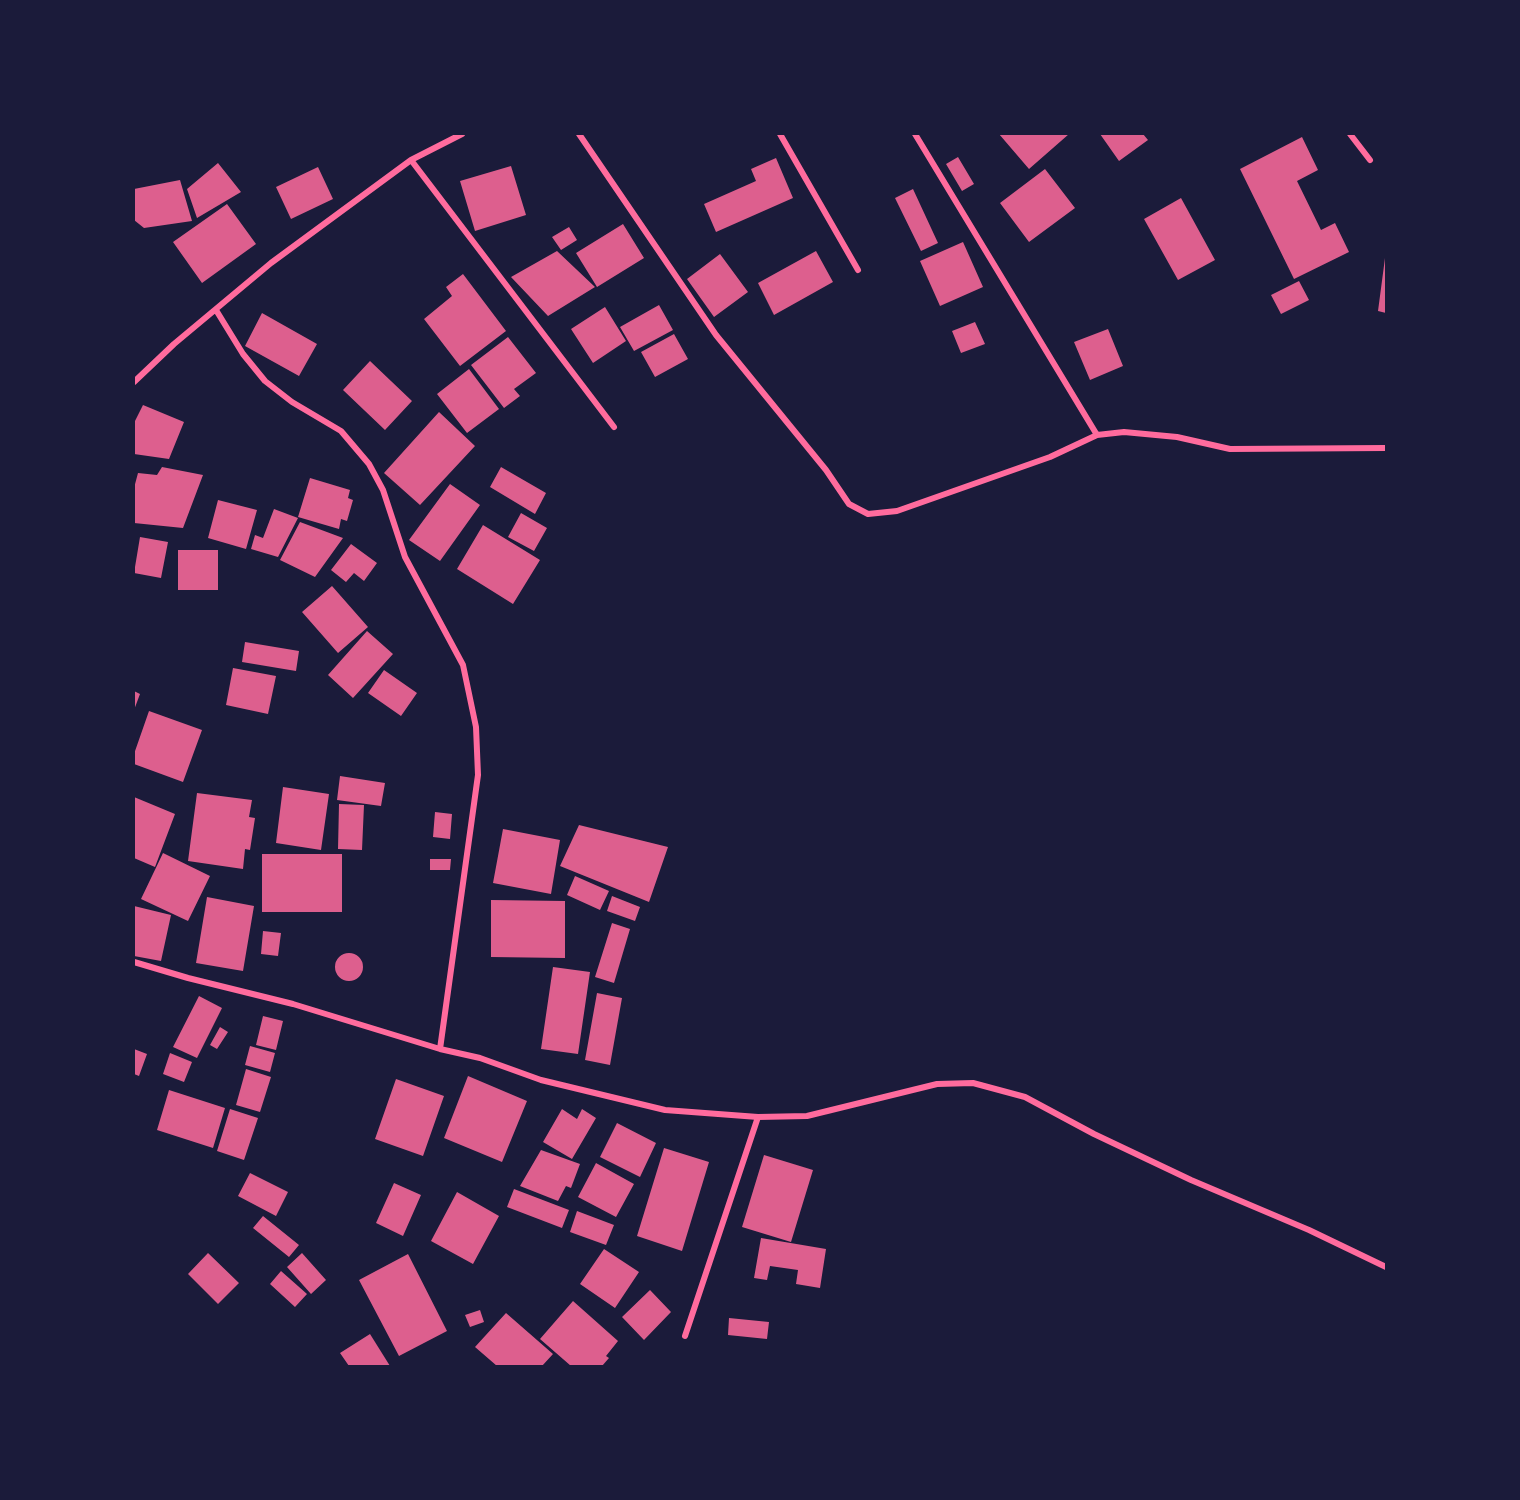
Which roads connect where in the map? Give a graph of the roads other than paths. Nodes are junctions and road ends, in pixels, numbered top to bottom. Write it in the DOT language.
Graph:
graph roads {
  1 [pos="462,134"];
  2 [pos="579,134"];
  3 [pos="780,134"];
  4 [pos="915,134"];
  5 [pos="1350,134"];
  6 [pos="411,160"];
  7 [pos="1370,160"];
  8 [pos="858,270"];
  9 [pos="216,310"];
  10 [pos="134,382"];
  11 [pos="614,427"];
  12 [pos="1097,435"];
  13 [pos="1386,447"];
  14 [pos="134,962"];
  15 [pos="440,1049"];
  16 [pos="758,1117"];
  17 [pos="1386,1267"];
  18 [pos="685,1336"];
  1 -- 6 [label="street"];
  2 -- 12 [label="street"];
  3 -- 8 [label="street"];
  4 -- 12 [label="street"];
  5 -- 7 [label="street"];
  6 -- 9 [label="street"];
  6 -- 11 [label="street"];
  9 -- 10 [label="street"];
  9 -- 15 [label="street"];
  12 -- 13 [label="street"];
  14 -- 15 [label="street"];
  15 -- 16 [label="street"];
  16 -- 17 [label="street"];
  16 -- 18 [label="street"];
}
